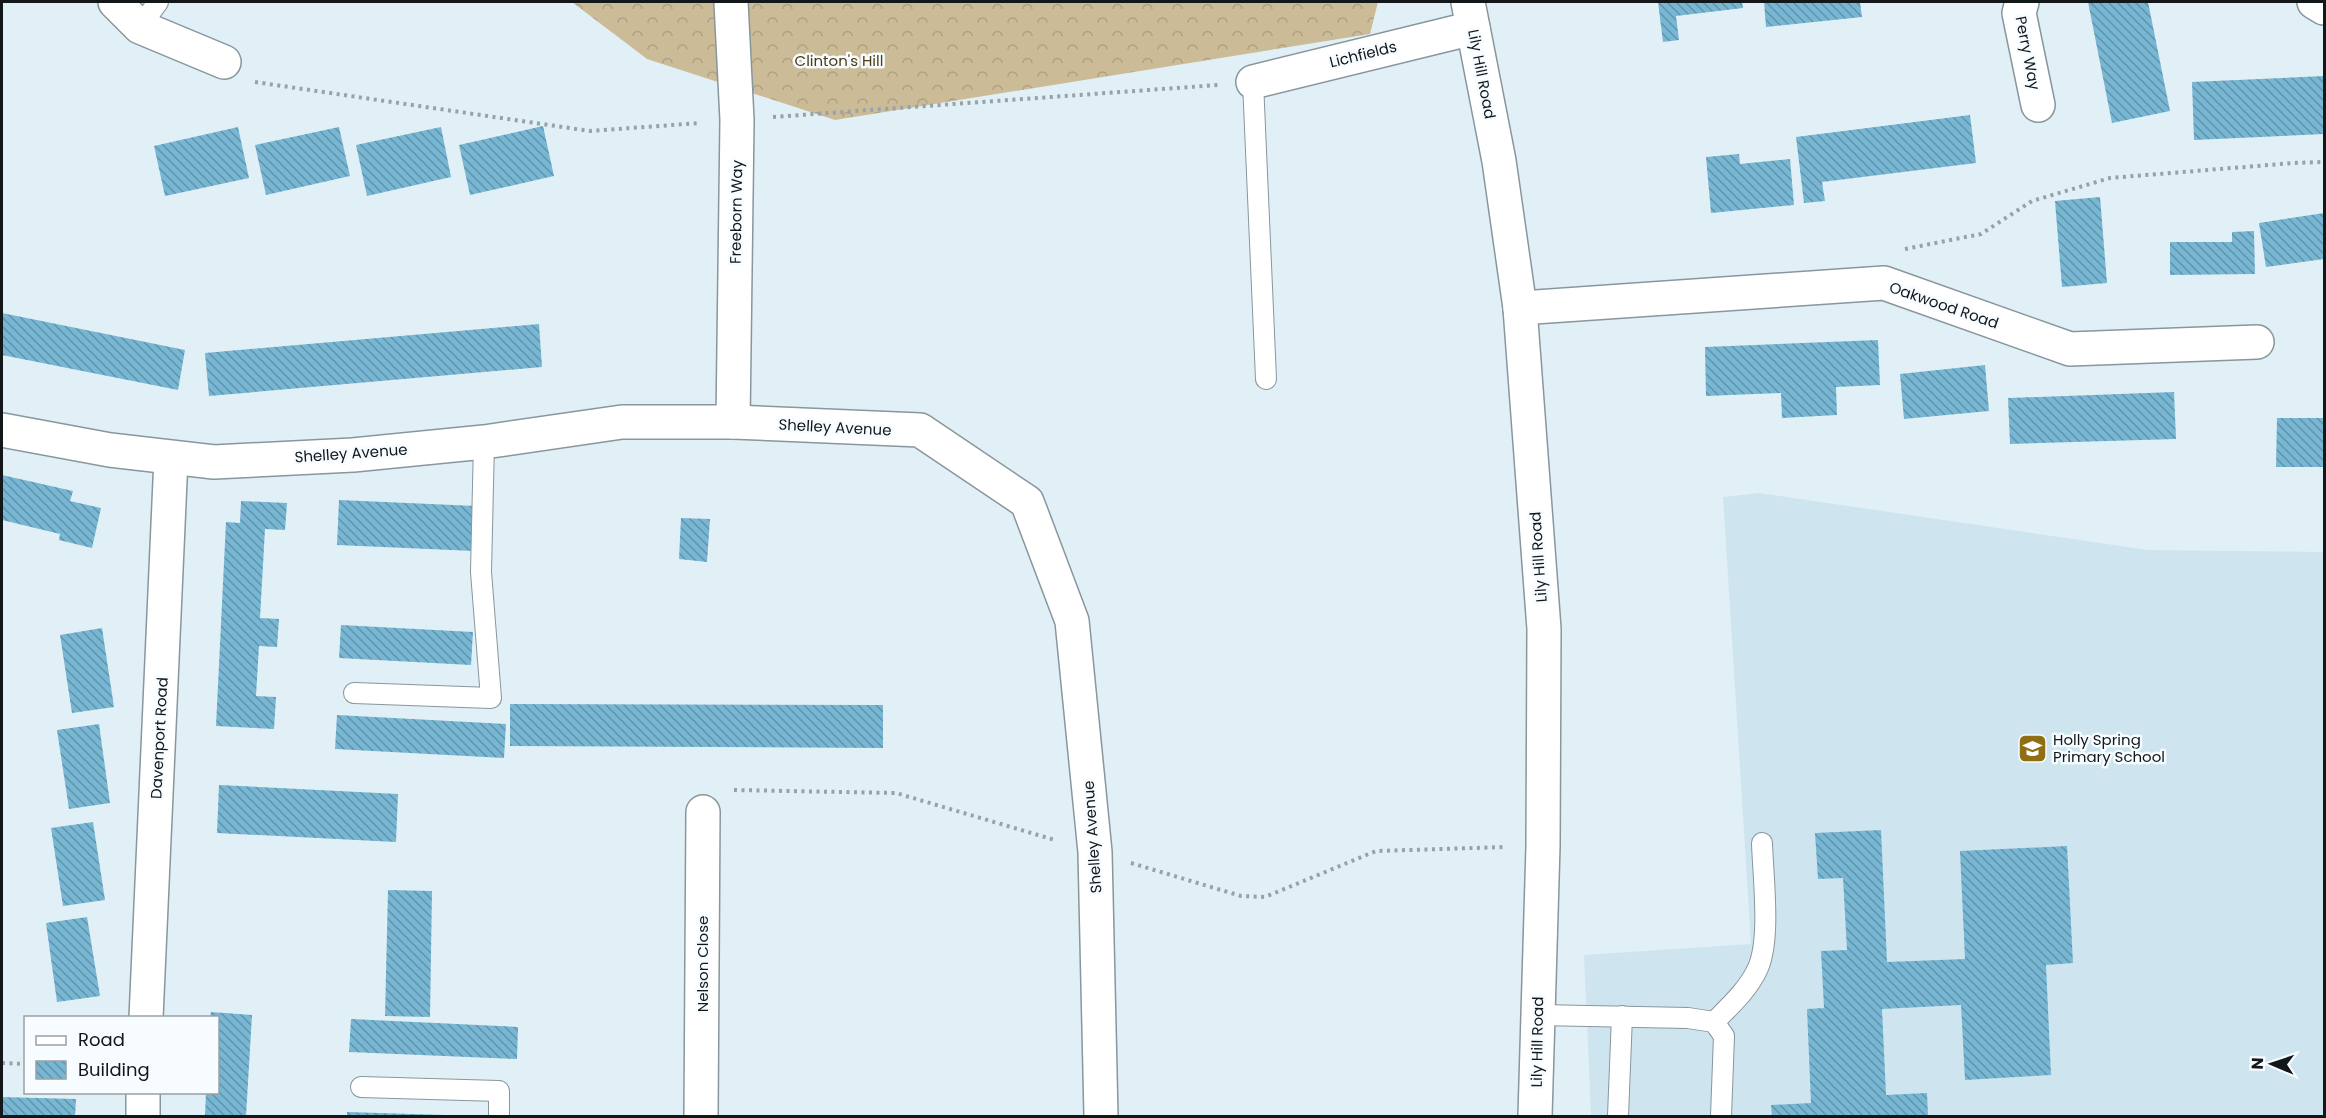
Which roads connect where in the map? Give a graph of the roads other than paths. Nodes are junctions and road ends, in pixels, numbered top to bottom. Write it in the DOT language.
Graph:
graph roads {
  1 [pos="115,2"];
  2 [pos="159,2"];
  3 [pos="731,2"];
  4 [pos="2022,2"];
  5 [pos="2314,2"];
  6 [pos="2325,8"];
  7 [pos="1471,15"];
  8 [pos="140,27"];
  9 [pos="224,62"];
  10 [pos="1253,82"];
  11 [pos="2038,105"];
  12 [pos="1520,308"];
  13 [pos="2257,342"];
  14 [pos="1266,378"];
  15 [pos="733,422"];
  16 [pos="2,430"];
  17 [pos="484,442"];
  18 [pos="171,458"];
  19 [pos="354,693"];
  20 [pos="703,812"];
  21 [pos="1762,843"];
  22 [pos="1538,1015"];
  23 [pos="146,1016"];
  24 [pos="1622,1016"];
  25 [pos="1714,1022"];
  26 [pos="361,1088"];
  27 [pos="143,1094"];
  28 [pos="143,1116"];
  29 [pos="499,1116"];
  30 [pos="701,1116"];
  31 [pos="1101,1116"];
  32 [pos="1535,1116"];
  33 [pos="1618,1116"];
  34 [pos="1721,1116"];
  1 -- 8 [label="street"];
  2 -- 8 [label="lane"];
  3 -- 15 [label="street, Freeborn Way"];
  4 -- 11 [label="street, Perry Way"];
  5 -- 6 [label="street"];
  7 -- 10 [label="street, Lichfields"];
  7 -- 12 [label="street, Lily Hill Road"];
  8 -- 9 [label="street"];
  10 -- 14 [label="lane"];
  12 -- 13 [label="street, Oakwood Road"];
  12 -- 22 [label="street, Lily Hill Road"];
  15 -- 17 [label="street, Shelley Avenue"];
  15 -- 31 [label="street, Shelley Avenue"];
  16 -- 18 [label="street, Shelley Avenue"];
  17 -- 18 [label="street, Shelley Avenue"];
  17 -- 19 [label="lane"];
  18 -- 23 [label="street, Davenport Road"];
  20 -- 30 [label="street, Nelson Close"];
  21 -- 25 [label="lane"];
  22 -- 24 [label="lane"];
  22 -- 32 [label="street, Lily Hill Road"];
  24 -- 25 [label="lane"];
  24 -- 33 [label="lane"];
  25 -- 34 [label="lane"];
  26 -- 29 [label="lane"];
  27 -- 28 [label="street"];
}
